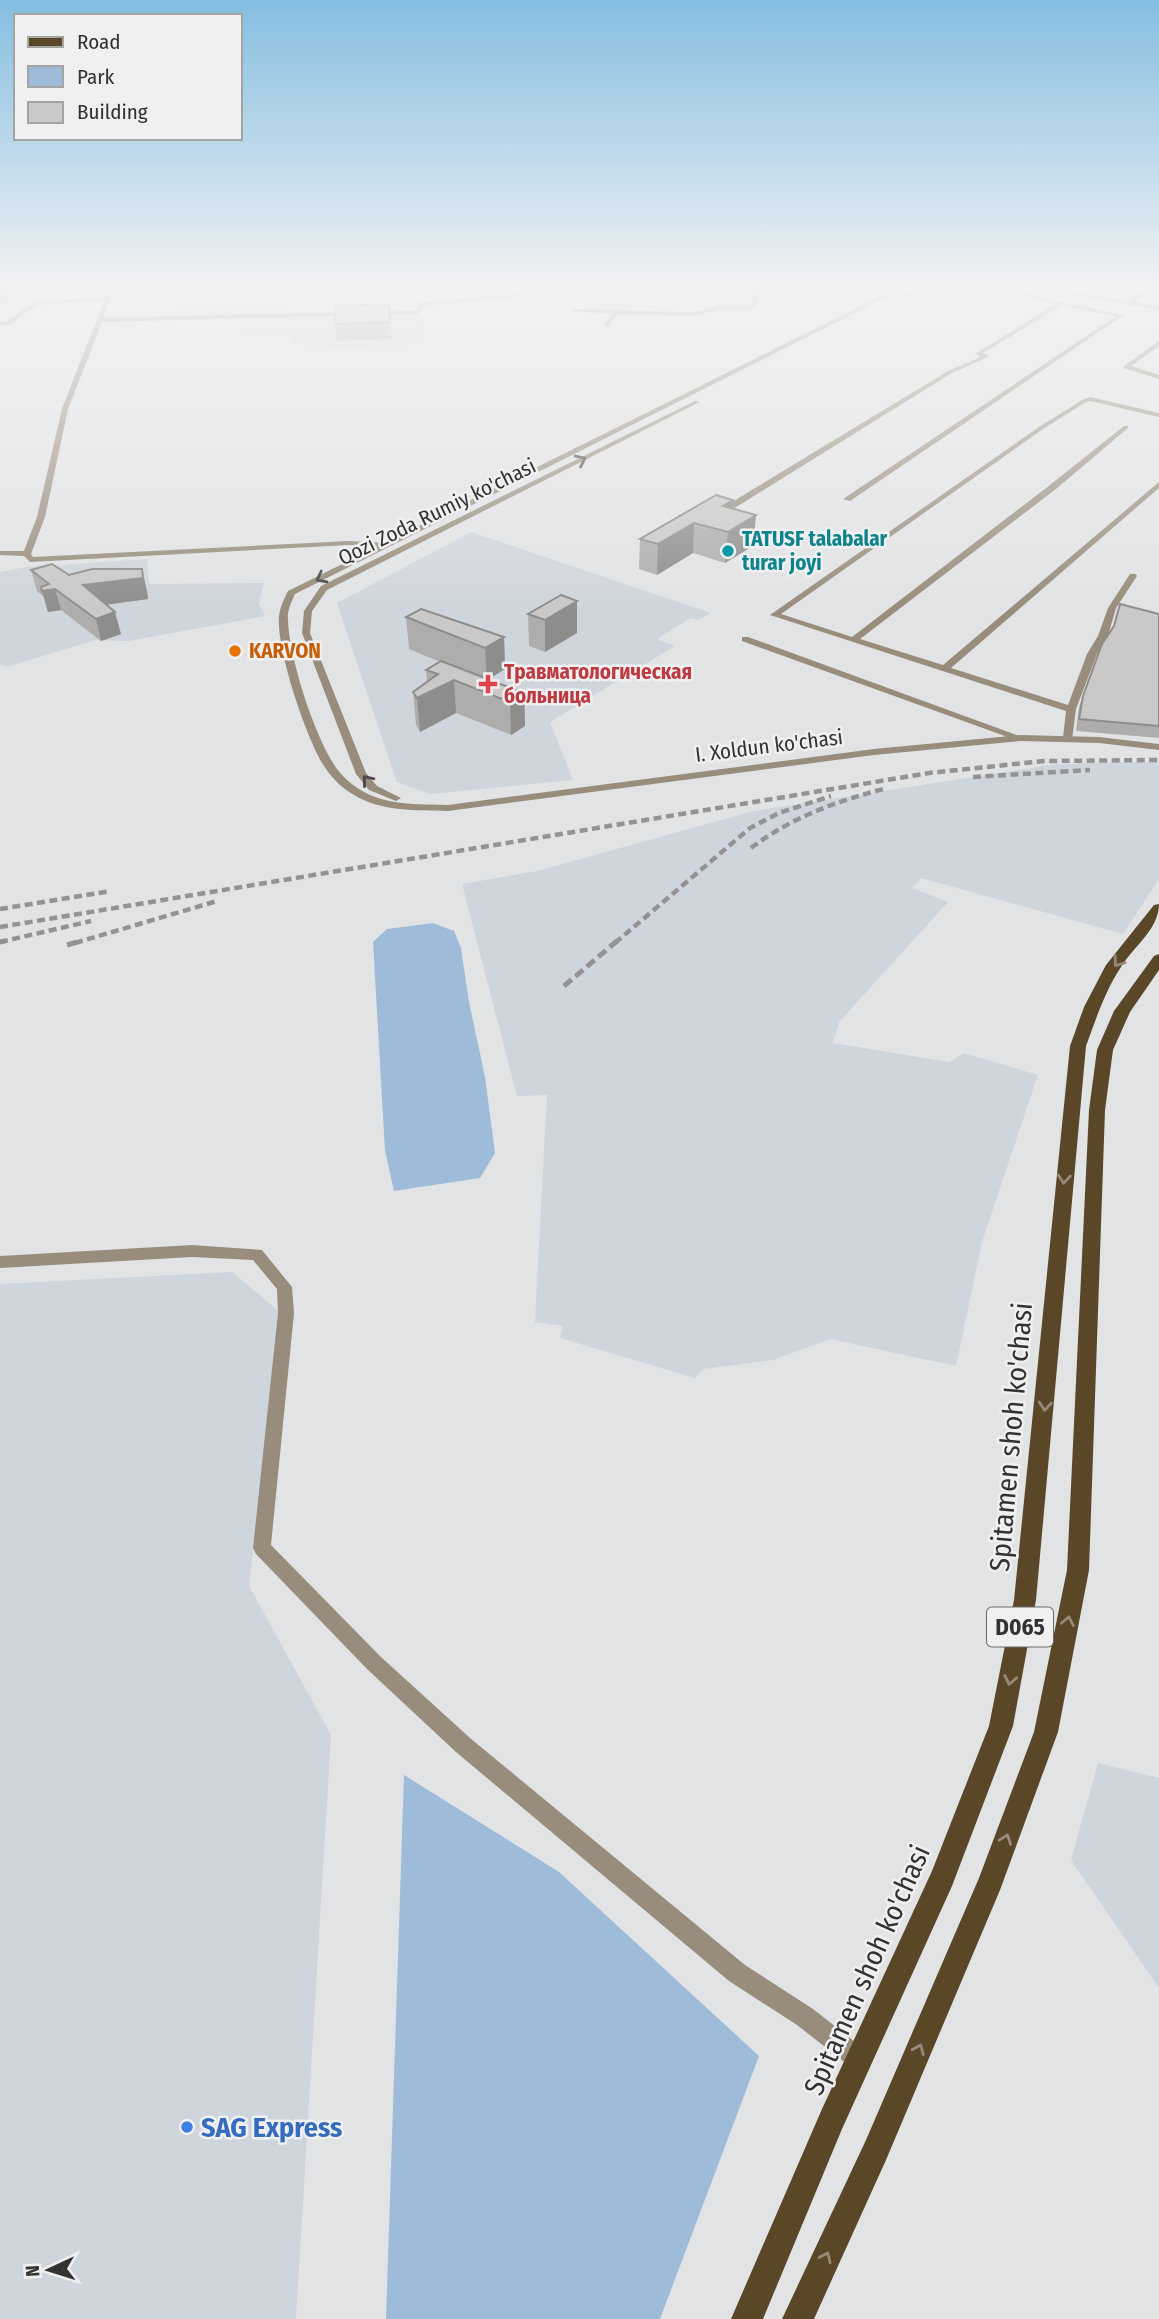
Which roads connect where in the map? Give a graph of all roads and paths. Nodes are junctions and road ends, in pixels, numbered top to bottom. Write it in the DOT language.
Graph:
graph roads {
  1 [pos="73,393"];
  2 [pos="691,393"];
  3 [pos="915,393"];
  4 [pos="1005,393"];
  5 [pos="705,399"];
  6 [pos="1159,415"];
  7 [pos="1126,427"];
  8 [pos="1159,484"];
  9 [pos="847,499"];
  10 [pos="709,519"];
  11 [pos="386,545"];
  12 [pos="0,553"];
  13 [pos="27,554"];
  14 [pos="1133,576"];
  15 [pos="745,639"];
  16 [pos="853,640"];
  17 [pos="944,668"];
  18 [pos="1071,709"];
  19 [pos="1020,738"];
  20 [pos="1068,738"];
  21 [pos="1159,747"];
  22 [pos="386,803"];
  23 [pos="428,807"];
  24 [pos="1159,908"];
  25 [pos="1159,959"];
  26 [pos="0,1262"];
  27 [pos="860,2060"];
  28 [pos="747,2319"];
  29 [pos="799,2319"];
  1 -- 13 [label="street"];
  2 -- 11 [label="street, Qozi Zoda Rumiy ko'chasi"];
  3 -- 10 [label="street"];
  4 -- 9 [label="street"];
  23 -- 5 [label="street, Qozi Zoda Rumiy ko'chasi, one-way"];
  6 -- 16 [label="street"];
  7 -- 16 [label="street"];
  8 -- 17 [label="street"];
  11 -- 13 [label="street"];
  11 -- 22 [label="street, Qozi Zoda Rumiy ko'chasi, one-way"];
  12 -- 13 [label="street"];
  14 -- 18 [label="street"];
  15 -- 19 [label="street"];
  16 -- 17 [label="street"];
  17 -- 18 [label="street"];
  18 -- 20 [label="street"];
  19 -- 20 [label="street, I. Xoldun ko'chasi"];
  19 -- 23 [label="street, I. Xoldun ko'chasi"];
  20 -- 21 [label="street, I. Xoldun ko'chasi"];
  22 -- 23 [label="street, I. Xoldun ko'chasi"];
  24 -- 27 [label="main road, Spitamen shoh ko'chasi / D065, one-way"];
  29 -- 25 [label="main road, D065, one-way"];
  26 -- 27 [label="street"];
  27 -- 28 [label="main road, Spitamen shoh ko'chasi / D065"];
}
